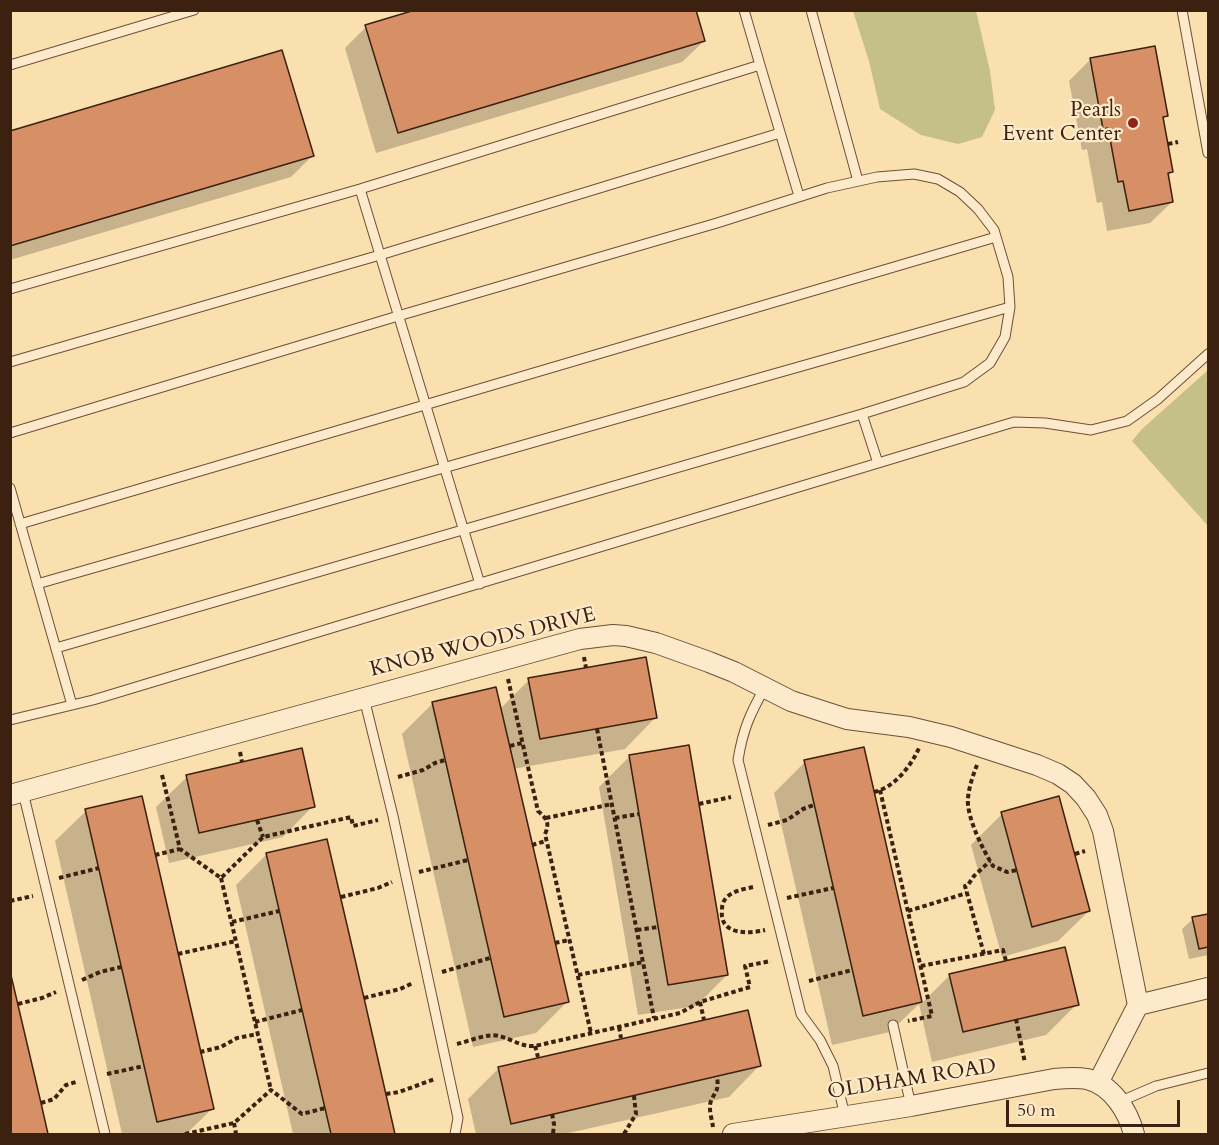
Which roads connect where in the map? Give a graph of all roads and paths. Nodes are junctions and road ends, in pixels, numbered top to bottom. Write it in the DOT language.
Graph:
graph roads {
  1 [pos="194,10"];
  2 [pos="744,10"];
  3 [pos="811,10"];
  4 [pos="1182,10"];
  5 [pos="10,64"];
  6 [pos="760,65"];
  7 [pos="780,133"];
  8 [pos="1178,142"];
  9 [pos="1207,142"];
  10 [pos="1168,144"];
  11 [pos="1209,153"];
  12 [pos="858,181"];
  13 [pos="360,189"];
  14 [pos="799,196"];
  15 [pos="996,237"];
  16 [pos="380,255"];
  17 [pos="10,289"];
  18 [pos="1010,307"];
  19 [pos="398,316"];
  20 [pos="1209,354"];
  21 [pos="10,362"];
  22 [pos="425,404"];
  23 [pos="862,414"];
  24 [pos="10,433"];
  25 [pos="878,463"];
  26 [pos="445,469"];
  27 [pos="10,488"];
  28 [pos="20,524"];
  29 [pos="463,529"];
  30 [pos="37,584"];
  31 [pos="480,584"];
  32 [pos="56,648"];
  33 [pos="503,660"];
  34 [pos="765,687"];
  35 [pos="364,698"];
  36 [pos="72,705"];
  37 [pos="10,720"];
  38 [pos="597,729"];
  39 [pos="926,731"];
  40 [pos="522,743"];
  41 [pos="510,746"];
  42 [pos="984,747"];
  43 [pos="157,755"];
  44 [pos="445,760"];
  45 [pos="384,780"];
  46 [pos="880,790"];
  47 [pos="874,792"];
  48 [pos="17,793"];
  49 [pos="746,793"];
  50 [pos="612,804"];
  51 [pos="699,804"];
  52 [pos="814,805"];
  53 [pos="639,814"];
  54 [pos="393,816"];
  55 [pos="546,818"];
  56 [pos="615,818"];
  57 [pos="257,820"];
  58 [pos="755,828"];
  59 [pos="263,837"];
  60 [pos="546,842"];
  61 [pos="532,845"];
  62 [pos="180,849"];
  63 [pos="155,855"];
  64 [pos="990,861"];
  65 [pos="1017,870"];
  66 [pos="221,878"];
  67 [pos="768,883"];
  68 [pos="833,888"];
  69 [pos="967,893"];
  70 [pos="773,901"];
  71 [pos="279,911"];
  72 [pos="908,911"];
  73 [pos="232,922"];
  74 [pos="658,927"];
  75 [pos="779,927"];
  76 [pos="637,930"];
  77 [pos="570,940"];
  78 [pos="236,941"];
  79 [pos="555,943"];
  80 [pos="178,954"];
  81 [pos="984,954"];
  82 [pos="787,958"];
  83 [pos="1006,961"];
  84 [pos="643,962"];
  85 [pos="921,966"];
  86 [pos="852,970"];
  87 [pos="578,975"];
  88 [pos="793,985"];
  89 [pos="1209,988"];
  90 [pos="700,1002"];
  91 [pos="1138,1005"];
  92 [pos="302,1010"];
  93 [pos="654,1018"];
  94 [pos="704,1020"];
  95 [pos="1016,1020"];
  96 [pos="255,1022"];
  97 [pos="893,1024"];
  98 [pos="619,1027"];
  99 [pos="591,1033"];
  100 [pos="258,1034"];
  101 [pos="621,1038"];
  102 [pos="535,1046"];
  103 [pos="444,1047"];
  104 [pos="201,1052"];
  105 [pos="538,1057"];
  106 [pos="1209,1073"];
  107 [pos="449,1074"];
  108 [pos="717,1076"];
  109 [pos="1098,1083"];
  110 [pos="1030,1084"];
  111 [pos="271,1090"];
  112 [pos="386,1094"];
  113 [pos="634,1096"];
  114 [pos="1119,1102"];
  115 [pos="911,1106"];
  116 [pos="325,1108"];
  117 [pos="552,1114"];
  118 [pos="845,1116"];
  119 [pos="234,1123"];
  120 [pos="798,1129"];
  121 [pos="105,1134"];
  122 [pos="185,1134"];
  123 [pos="236,1134"];
  124 [pos="455,1134"];
  125 [pos="553,1134"];
  126 [pos="624,1134"];
  127 [pos="714,1134"];
  128 [pos="733,1134"];
  129 [pos="1134,1134"];
  1 -- 5 [label="lane"];
  2 -- 6 [label="lane"];
  3 -- 12 [label="lane"];
  4 -- 9 [label="lane"];
  6 -- 7 [label="lane"];
  6 -- 13 [label="lane"];
  7 -- 14 [label="lane"];
  7 -- 16 [label="lane"];
  8 -- 10 [label="path"];
  9 -- 11 [label="lane"];
  12 -- 14 [label="lane"];
  12 -- 15 [label="lane"];
  13 -- 16 [label="lane"];
  13 -- 17 [label="lane"];
  14 -- 19 [label="lane"];
  15 -- 18 [label="lane"];
  15 -- 22 [label="lane"];
  16 -- 19 [label="lane"];
  16 -- 21 [label="lane"];
  18 -- 23 [label="lane"];
  18 -- 26 [label="lane"];
  19 -- 22 [label="lane"];
  19 -- 24 [label="lane"];
  20 -- 25 [label="lane"];
  22 -- 26 [label="lane"];
  22 -- 28 [label="lane"];
  23 -- 25 [label="lane"];
  23 -- 29 [label="lane"];
  25 -- 31 [label="lane"];
  26 -- 29 [label="lane"];
  26 -- 30 [label="lane"];
  27 -- 28 [label="lane"];
  28 -- 30 [label="lane"];
  29 -- 31 [label="lane"];
  29 -- 32 [label="lane"];
  30 -- 32 [label="lane"];
  31 -- 36 [label="lane"];
  32 -- 36 [label="lane"];
  33 -- 34 [label="street, KNOB WOODS DRIVE"];
  33 -- 35 [label="street, KNOB WOODS DRIVE"];
  33 -- 40 [label="path"];
  34 -- 39 [label="street, KNOB WOODS DRIVE"];
  34 -- 49 [label="lane"];
  35 -- 43 [label="street, KNOB WOODS DRIVE"];
  35 -- 45 [label="lane"];
  36 -- 37 [label="lane"];
  38 -- 50 [label="path"];
  39 -- 42 [label="street, KNOB WOODS DRIVE"];
  39 -- 46 [label="path"];
  40 -- 41 [label="path"];
  40 -- 55 [label="path"];
  42 -- 64 [label="path"];
  42 -- 91 [label="street, KNOB WOODS DRIVE"];
  43 -- 48 [label="street, KNOB WOODS DRIVE"];
  43 -- 62 [label="path"];
  44 -- 45 [label="path"];
  45 -- 54 [label="lane"];
  46 -- 47 [label="path"];
  46 -- 72 [label="path"];
  48 -- 121 [label="lane"];
  49 -- 51 [label="path"];
  49 -- 58 [label="lane"];
  50 -- 55 [label="path"];
  50 -- 56 [label="path"];
  52 -- 58 [label="path"];
  53 -- 56 [label="path"];
  54 -- 59 [label="path"];
  54 -- 103 [label="lane"];
  55 -- 60 [label="path"];
  56 -- 76 [label="path"];
  57 -- 59 [label="path"];
  58 -- 67 [label="lane"];
  59 -- 66 [label="path"];
  60 -- 61 [label="path"];
  60 -- 77 [label="path"];
  62 -- 63 [label="path"];
  62 -- 66 [label="path"];
  64 -- 65 [label="path"];
  64 -- 69 [label="path"];
  66 -- 73 [label="path"];
  67 -- 70 [label="lane"];
  67 -- 75 [label="path"];
  68 -- 70 [label="path"];
  69 -- 72 [label="path"];
  69 -- 81 [label="path"];
  70 -- 75 [label="lane"];
  71 -- 73 [label="path"];
  72 -- 85 [label="path"];
  73 -- 78 [label="path"];
  74 -- 76 [label="path"];
  75 -- 82 [label="lane"];
  76 -- 84 [label="path"];
  77 -- 79 [label="path"];
  77 -- 87 [label="path"];
  78 -- 80 [label="path"];
  78 -- 96 [label="path"];
  81 -- 83 [label="path"];
  81 -- 85 [label="path"];
  82 -- 88 [label="lane"];
  82 -- 90 [label="path"];
  84 -- 87 [label="path"];
  84 -- 93 [label="path"];
  85 -- 97 [label="path"];
  86 -- 88 [label="path"];
  87 -- 99 [label="path"];
  88 -- 118 [label="lane"];
  89 -- 91 [label="street"];
  90 -- 93 [label="path"];
  90 -- 94 [label="path"];
  91 -- 109 [label="street"];
  92 -- 96 [label="path"];
  93 -- 98 [label="path"];
  95 -- 110 [label="path"];
  96 -- 100 [label="path"];
  97 -- 115 [label="lane"];
  98 -- 99 [label="path"];
  98 -- 101 [label="path"];
  99 -- 102 [label="path"];
  100 -- 104 [label="path"];
  100 -- 111 [label="path"];
  102 -- 103 [label="path"];
  102 -- 105 [label="path"];
  103 -- 107 [label="lane"];
  106 -- 114 [label="lane"];
  107 -- 112 [label="path"];
  107 -- 124 [label="lane"];
  108 -- 127 [label="path"];
  109 -- 110 [label="street, OLDHAM ROAD"];
  109 -- 114 [label="street"];
  110 -- 115 [label="street, OLDHAM ROAD"];
  111 -- 116 [label="path"];
  111 -- 119 [label="path"];
  113 -- 126 [label="path"];
  114 -- 129 [label="street"];
  115 -- 118 [label="street, OLDHAM ROAD"];
  117 -- 125 [label="path"];
  118 -- 120 [label="street, OLDHAM ROAD"];
  119 -- 122 [label="path"];
  119 -- 123 [label="path"];
  120 -- 128 [label="street, OLDHAM ROAD"];
}
